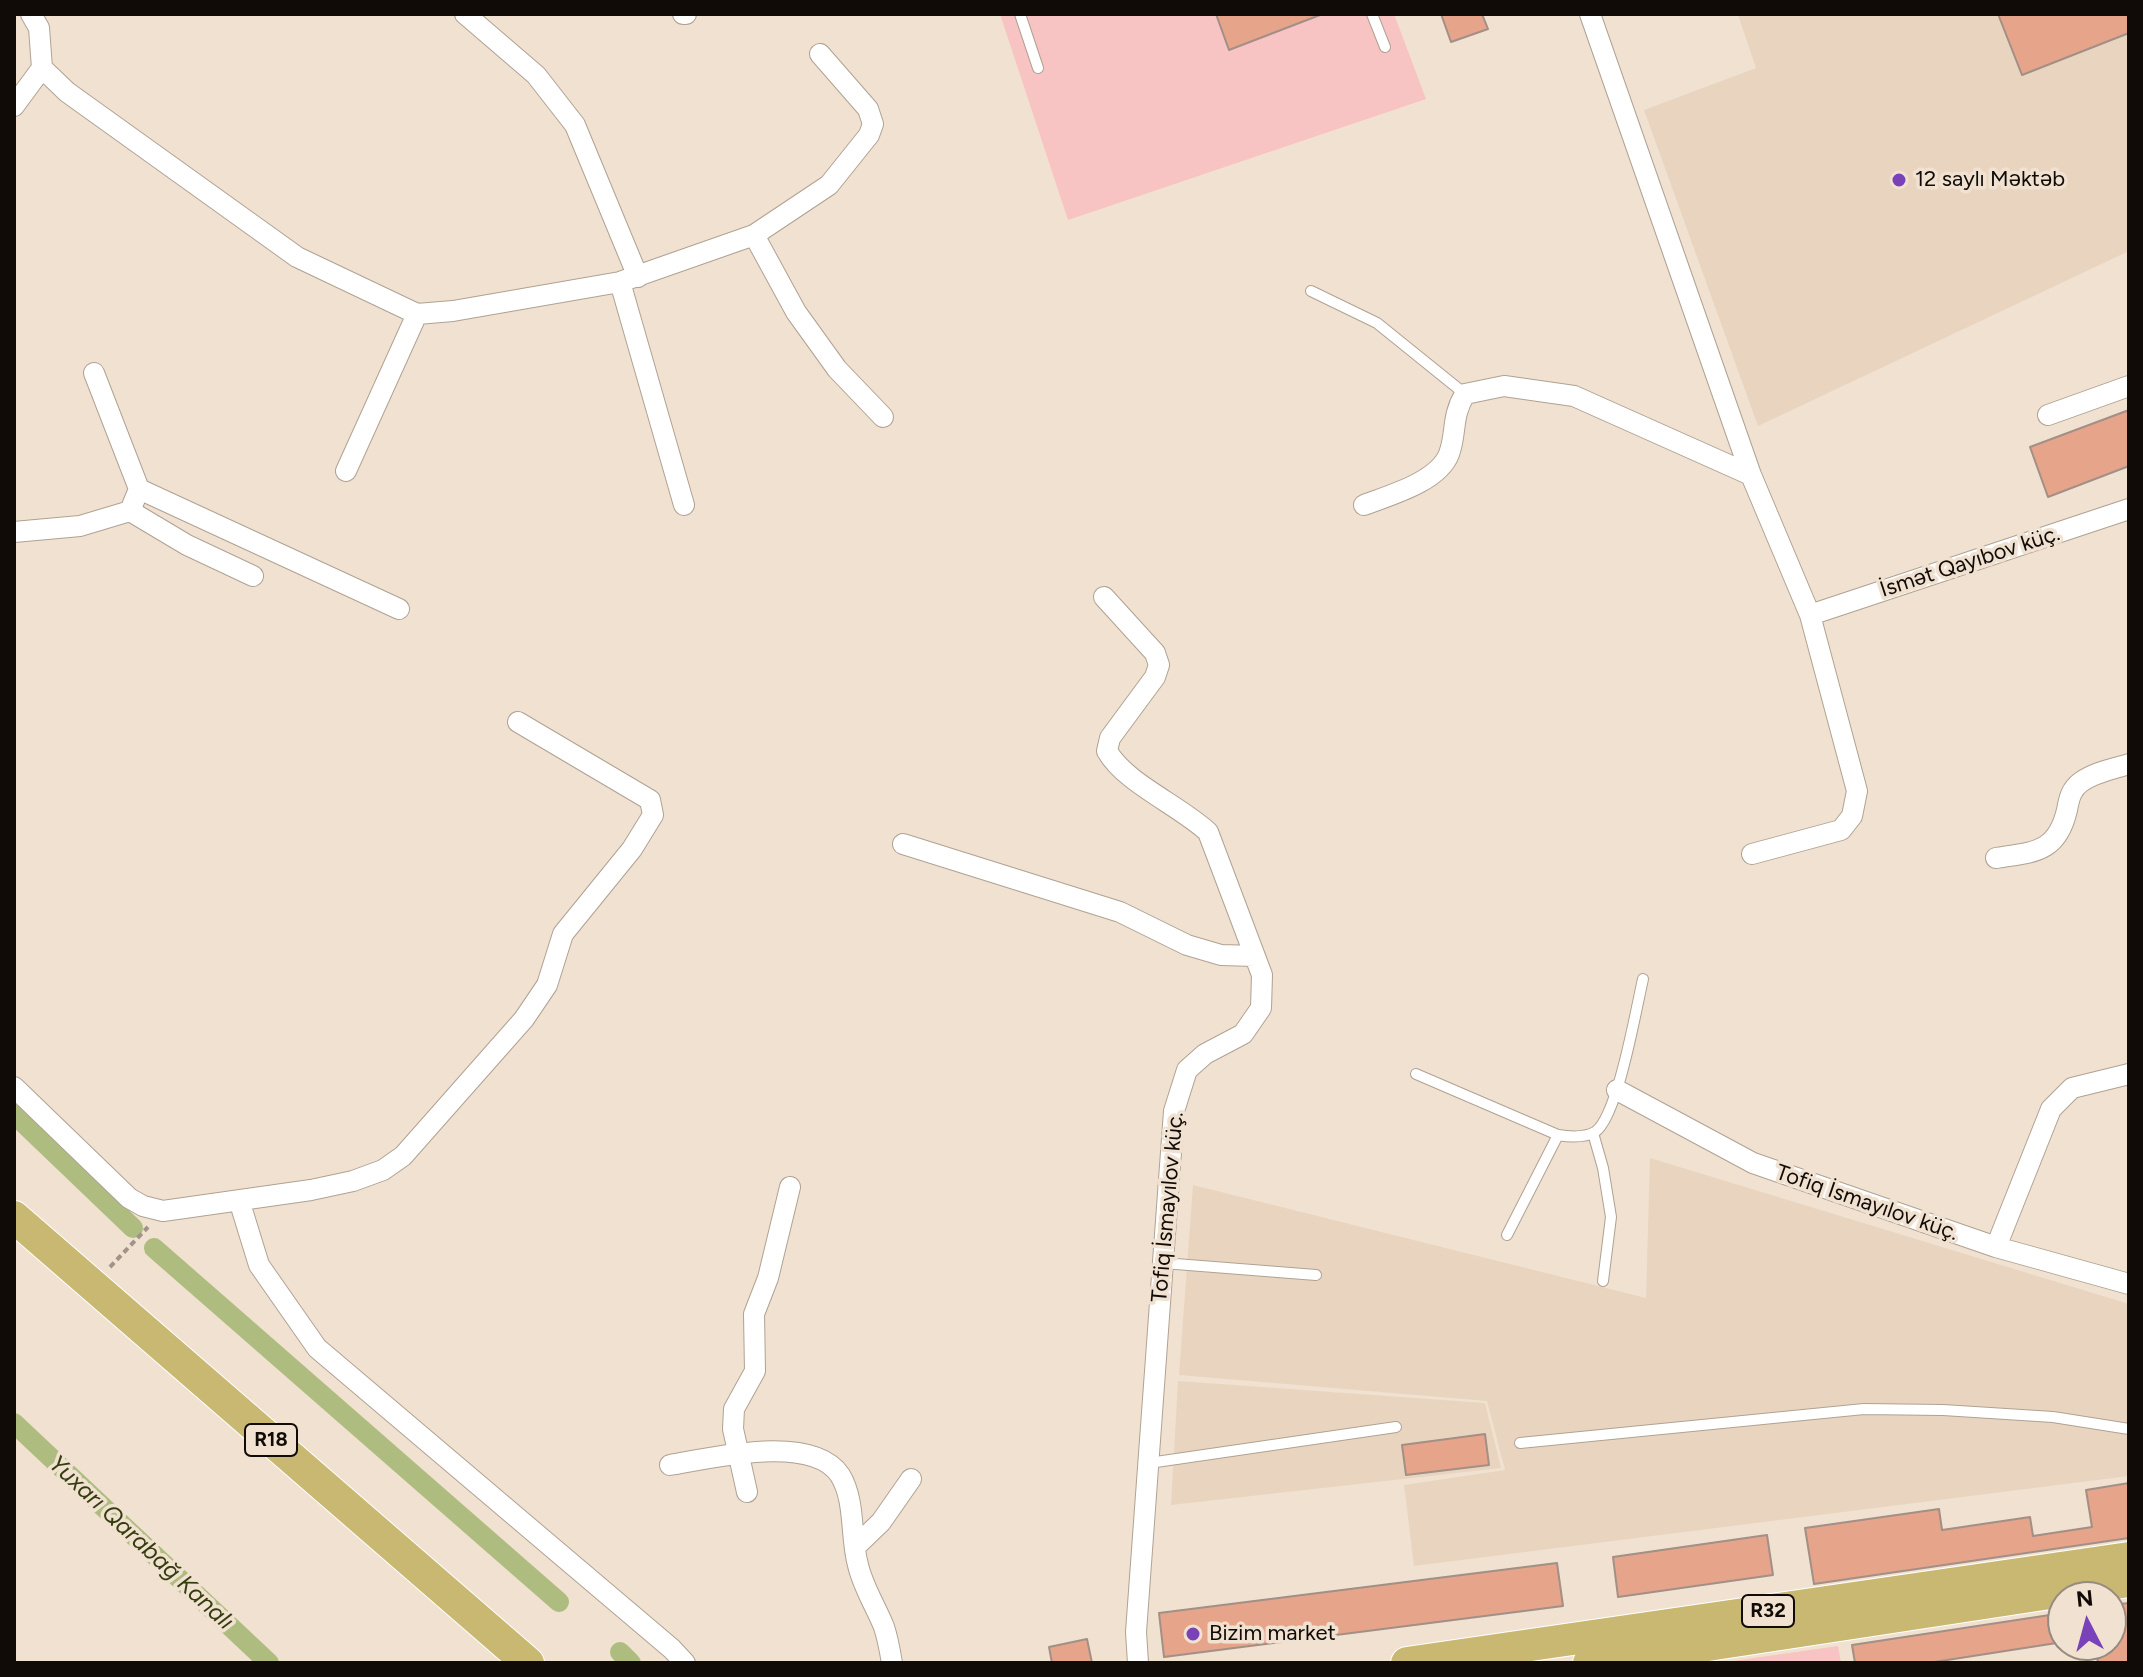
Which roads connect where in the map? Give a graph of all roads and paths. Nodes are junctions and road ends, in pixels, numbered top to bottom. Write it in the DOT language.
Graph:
graph roads {
  1 [pos="465,14"];
  2 [pos="1020,14"];
  3 [pos="1372,14"];
  4 [pos="1590,14"];
  5 [pos="40,19"];
  6 [pos="1385,47"];
  7 [pos="820,54"];
  8 [pos="42,68"];
  9 [pos="1038,68"];
  10 [pos="14,106"];
  11 [pos="754,235"];
  12 [pos="629,280"];
  13 [pos="1311,291"];
  14 [pos="417,314"];
  15 [pos="94,373"];
  16 [pos="2129,386"];
  17 [pos="1465,394"];
  18 [pos="2048,415"];
  19 [pos="883,417"];
  20 [pos="346,471"];
  21 [pos="1751,475"];
  22 [pos="139,489"];
  23 [pos="684,505"];
  24 [pos="1364,505"];
  25 [pos="2129,509"];
  26 [pos="130,511"];
  27 [pos="14,532"];
  28 [pos="253,576"];
  29 [pos="1104,597"];
  30 [pos="399,609"];
  31 [pos="1810,615"];
  32 [pos="518,722"];
  33 [pos="2129,764"];
  34 [pos="903,844"];
  35 [pos="1752,854"];
  36 [pos="1996,858"];
  37 [pos="1255,956"];
  38 [pos="1643,979"];
  39 [pos="1416,1074"];
  40 [pos="2129,1074"];
  41 [pos="14,1087"];
  42 [pos="1617,1090"];
  43 [pos="1593,1133"];
  44 [pos="1558,1135"];
  45 [pos="790,1187"];
  46 [pos="239,1200"];
  47 [pos="163,1211"];
  48 [pos="14,1217"];
  49 [pos="1507,1235"];
  50 [pos="1996,1247"];
  51 [pos="1163,1263"];
  52 [pos="1316,1275"];
  53 [pos="100,1278"];
  54 [pos="1603,1281"];
  55 [pos="2129,1284"];
  56 [pos="1396,1427"];
  57 [pos="2129,1429"];
  58 [pos="1520,1443"];
  59 [pos="737,1454"];
  60 [pos="1149,1463"];
  61 [pos="670,1465"];
  62 [pos="911,1479"];
  63 [pos="747,1492"];
  64 [pos="855,1547"];
  65 [pos="2129,1558"];
  66 [pos="2129,1581"];
  67 [pos="1596,1662"];
  68 [pos="528,1663"];
  69 [pos="685,1663"];
  70 [pos="892,1663"];
  71 [pos="1138,1663"];
  72 [pos="1407,1663"];
  73 [pos="1589,1663"];
  1 -- 12 [label="street"];
  2 -- 9 [label="lane"];
  3 -- 6 [label="lane"];
  4 -- 21 [label="street"];
  5 -- 8 [label="street"];
  7 -- 11 [label="street"];
  8 -- 10 [label="street"];
  8 -- 14 [label="street"];
  11 -- 12 [label="street"];
  11 -- 19 [label="street"];
  12 -- 14 [label="street"];
  12 -- 23 [label="street"];
  13 -- 17 [label="lane"];
  14 -- 20 [label="street"];
  15 -- 22 [label="street"];
  16 -- 18 [label="street"];
  17 -- 21 [label="street"];
  17 -- 24 [label="street"];
  21 -- 31 [label="street"];
  22 -- 26 [label="street"];
  22 -- 30 [label="street"];
  25 -- 31 [label="street, İsmət Qayıbov küç."];
  26 -- 27 [label="street"];
  26 -- 28 [label="street"];
  29 -- 37 [label="street, Tofiq İsmayılov küç."];
  31 -- 35 [label="street"];
  32 -- 46 [label="street"];
  33 -- 36 [label="street"];
  34 -- 37 [label="street"];
  37 -- 51 [label="street, Tofiq İsmayılov küç."];
  38 -- 42 [label="lane"];
  39 -- 44 [label="lane"];
  40 -- 50 [label="street"];
  41 -- 47 [label="street"];
  42 -- 43 [label="lane"];
  42 -- 50 [label="street, Tofiq İsmayılov küç."];
  43 -- 44 [label="lane"];
  43 -- 54 [label="lane"];
  44 -- 49 [label="lane"];
  45 -- 59 [label="street"];
  46 -- 47 [label="street"];
  46 -- 69 [label="street"];
  47 -- 53 [label="path"];
  48 -- 68 [label="main road, R18"];
  50 -- 55 [label="street, Tofiq İsmayılov küç."];
  51 -- 52 [label="lane"];
  51 -- 60 [label="street, Tofiq İsmayılov küç."];
  56 -- 60 [label="lane"];
  57 -- 58 [label="lane"];
  59 -- 61 [label="street"];
  59 -- 63 [label="street"];
  59 -- 64 [label="street"];
  60 -- 71 [label="street, Tofiq İsmayılov küç."];
  62 -- 64 [label="street"];
  64 -- 70 [label="street"];
  65 -- 72 [label="main road, R32"];
  66 -- 67 [label="main road, R32"];
  67 -- 73 [label="main road, R32"];
}
